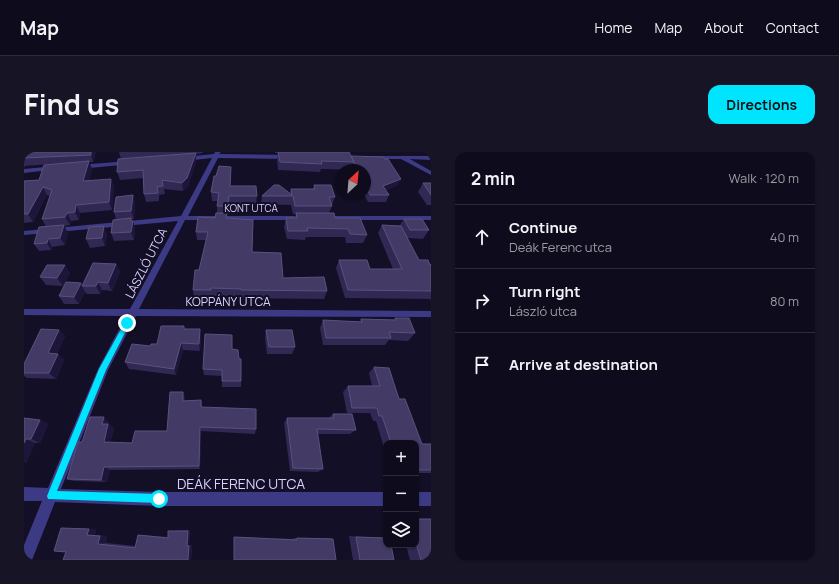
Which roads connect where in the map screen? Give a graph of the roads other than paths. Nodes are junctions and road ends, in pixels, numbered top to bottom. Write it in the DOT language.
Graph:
graph roads {
  1 [pos="390,152"];
  2 [pos="216,154"];
  3 [pos="293,157"];
  4 [pos="355,157"];
  5 [pos="400,157"];
  6 [pos="431,158"];
  7 [pos="175,159"];
  8 [pos="136,162"];
  9 [pos="72,167"];
  10 [pos="64,168"];
  11 [pos="24,171"];
  12 [pos="431,173"];
  13 [pos="183,218"];
  14 [pos="431,218"];
  15 [pos="24,233"];
  16 [pos="24,312"];
  17 [pos="134,312"];
  18 [pos="431,314"];
  19 [pos="24,494"];
  20 [pos="51,496"];
  21 [pos="383,499"];
  22 [pos="419,499"];
  23 [pos="431,499"];
  24 [pos="25,560"];
  1 -- 5 [label="street"];
  2 -- 3 [label="street"];
  2 -- 7 [label="street"];
  2 -- 13 [label="street, LÁSZLÓ UTCA"];
  4 -- 5 [label="street"];
  5 -- 6 [label="street"];
  5 -- 12 [label="street"];
  8 -- 9 [label="street"];
  10 -- 11 [label="street"];
  13 -- 14 [label="street, KONT UTCA"];
  13 -- 15 [label="street, KONT UTCA"];
  13 -- 17 [label="street, LÁSZLÓ UTCA"];
  16 -- 17 [label="street, KOPPÁNY UTCA"];
  17 -- 18 [label="street, KOPPÁNY UTCA"];
  17 -- 20 [label="street, LÁSZLÓ UTCA"];
  19 -- 20 [label="street, DEÁK FERENC UTCA"];
  20 -- 21 [label="street, DEÁK FERENC UTCA"];
  20 -- 24 [label="street, LÁSZLÓ UTCA"];
  22 -- 23 [label="street"];
}
